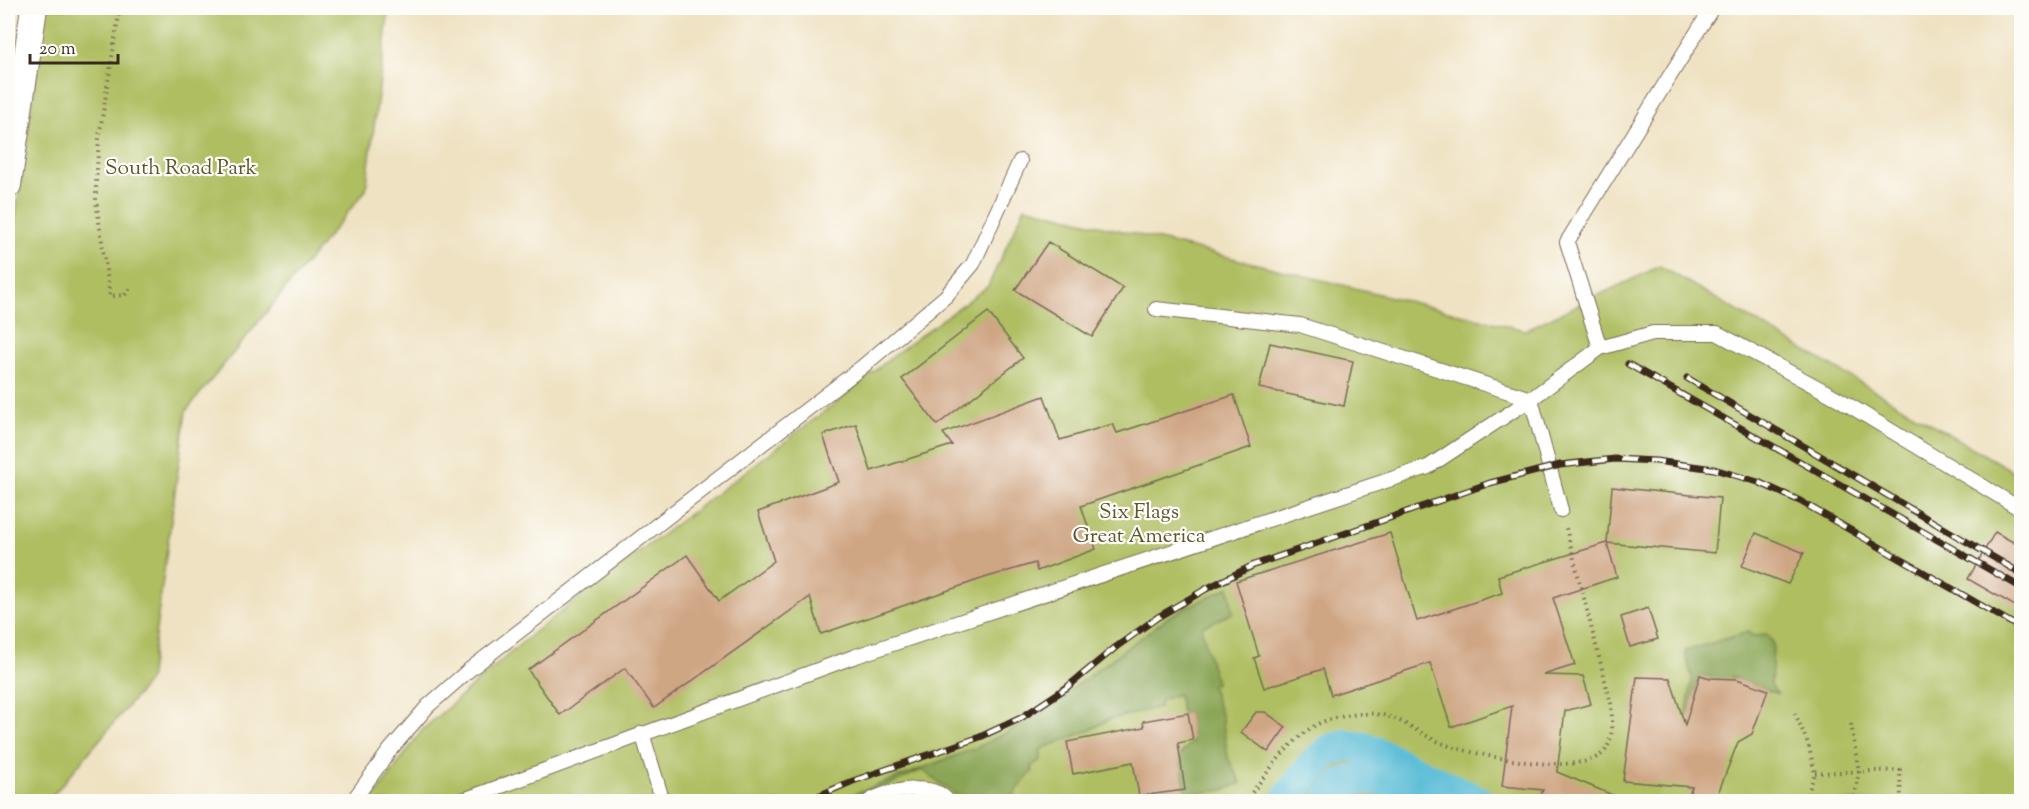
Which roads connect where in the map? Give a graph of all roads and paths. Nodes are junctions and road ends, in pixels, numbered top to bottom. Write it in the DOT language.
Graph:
graph roads {
  1 [pos="34,8"];
  2 [pos="120,8"];
  3 [pos="1712,8"];
  4 [pos="1020,161"];
  5 [pos="8,185"];
  6 [pos="130,288"];
  7 [pos="1156,309"];
  8 [pos="1600,348"];
  9 [pos="1531,399"];
  10 [pos="1561,510"];
  11 [pos="2022,510"];
  12 [pos="1795,713"];
  13 [pos="1851,723"];
  14 [pos="642,733"];
  15 [pos="1859,772"];
  16 [pos="1815,773"];
  17 [pos="352,801"];
  18 [pos="458,801"];
  19 [pos="663,801"];
  20 [pos="868,801"];
  21 [pos="949,801"];
  22 [pos="1245,801"];
  23 [pos="1805,801"];
  24 [pos="1853,801"];
  25 [pos="1901,801"];
  1 -- 5 [label="street"];
  2 -- 6 [label="path"];
  3 -- 8 [label="lane"];
  4 -- 17 [label="lane"];
  7 -- 9 [label="lane"];
  8 -- 9 [label="lane"];
  8 -- 11 [label="lane"];
  9 -- 10 [label="lane"];
  9 -- 14 [label="lane"];
  10 -- 22 [label="path"];
  12 -- 16 [label="path"];
  13 -- 15 [label="path"];
  14 -- 18 [label="lane"];
  14 -- 19 [label="lane"];
  15 -- 16 [label="path"];
  15 -- 24 [label="path"];
  15 -- 25 [label="path"];
  16 -- 23 [label="path"];
  20 -- 21 [label="lane"];
}
